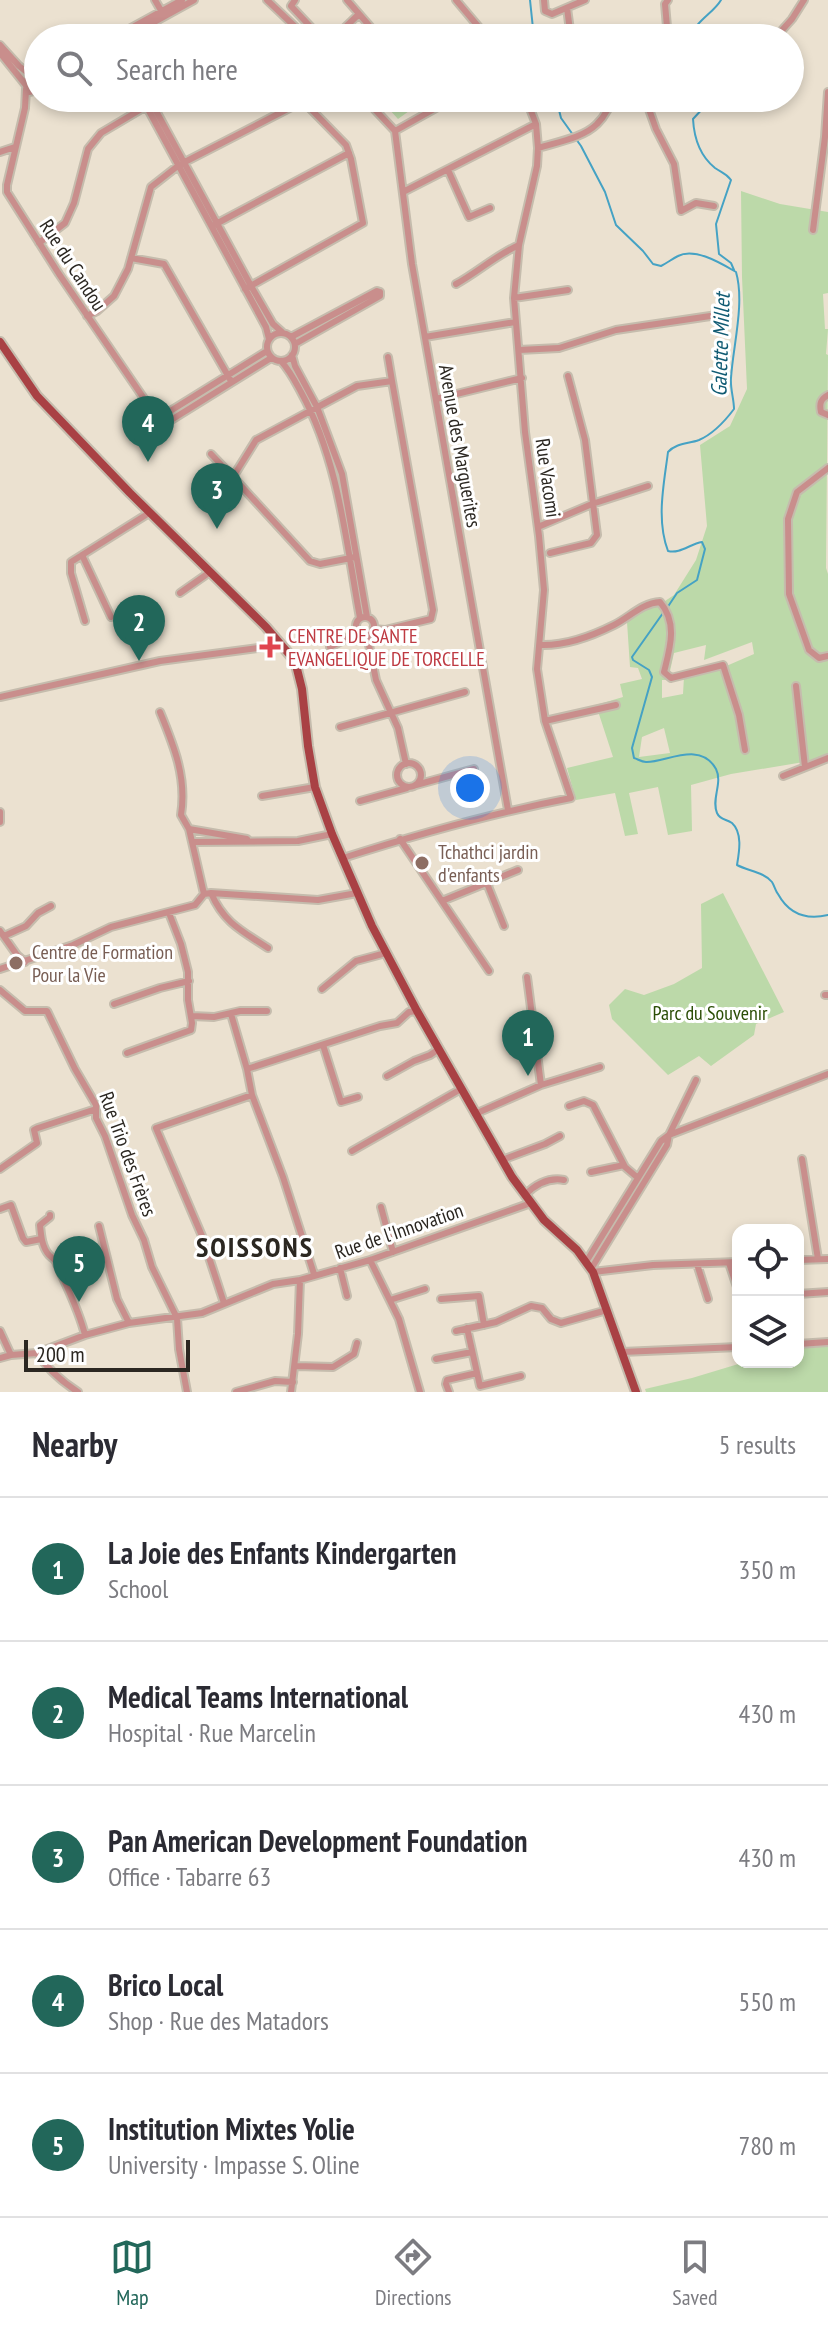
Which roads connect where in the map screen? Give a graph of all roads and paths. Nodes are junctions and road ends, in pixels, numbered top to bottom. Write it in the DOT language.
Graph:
graph roads {
  1 [pos="155,0"];
  2 [pos="182,0"];
  3 [pos="194,0"];
  4 [pos="267,0"];
  5 [pos="295,0"];
  6 [pos="347,0"];
  7 [pos="544,0"];
  8 [pos="585,0"];
  9 [pos="668,0"];
  10 [pos="804,0"];
  11 [pos="461,1"];
  12 [pos="567,8"];
  13 [pos="163,14"];
  14 [pos="359,14"];
  15 [pos="143,24"];
  16 [pos="147,24"];
  17 [pos="292,24"];
  18 [pos="308,24"];
  19 [pos="349,24"];
  20 [pos="368,24"];
  21 [pos="478,24"];
  22 [pos="569,24"];
  23 [pos="667,24"];
  24 [pos="788,24"];
  25 [pos="0,45"];
  26 [pos="0,53"];
  27 [pos="9,59"];
  28 [pos="24,69"];
  29 [pos="24,84"];
  30 [pos="828,92"];
  31 [pos="24,112"];
  32 [pos="131,112"];
  33 [pos="153,112"];
  34 [pos="279,112"];
  35 [pos="313,112"];
  36 [pos="377,112"];
  37 [pos="429,112"];
  38 [pos="531,112"];
  39 [pos="605,112"];
  40 [pos="650,112"];
  41 [pos="536,124"];
  42 [pos="395,131"];
  43 [pos="15,147"];
  44 [pos="538,148"];
  45 [pos="0,152"];
  46 [pos="349,153"];
  47 [pos="182,164"];
  48 [pos="448,170"];
  49 [pos="403,192"];
  50 [pos="714,206"];
  51 [pos="490,208"];
  52 [pos="214,225"];
  53 [pos="813,230"];
  54 [pos="39,243"];
  55 [pos="519,245"];
  56 [pos="131,258"];
  57 [pos="456,284"];
  58 [pos="248,287"];
  59 [pos="568,290"];
  60 [pos="514,298"];
  61 [pos="717,315"];
  62 [pos="87,316"];
  63 [pos="515,322"];
  64 [pos="282,332"];
  65 [pos="425,337"];
  66 [pos="269,339"];
  67 [pos="293,340"];
  68 [pos="0,342"];
  69 [pos="519,350"];
  70 [pos="269,354"];
  71 [pos="292,355"];
  72 [pos="388,357"];
  73 [pos="281,361"];
  74 [pos="568,376"];
  75 [pos="522,378"];
  76 [pos="229,379"];
  77 [pos="392,381"];
  78 [pos="828,395"];
  79 [pos="436,399"];
  80 [pos="314,409"];
  81 [pos="828,415"];
  82 [pos="160,422"];
  83 [pos="138,435"];
  84 [pos="211,454"];
  85 [pos="828,468"];
  86 [pos="233,477"];
  87 [pos="648,486"];
  88 [pos="592,504"];
  89 [pos="149,513"];
  90 [pos="538,527"];
  91 [pos="550,553"];
  92 [pos="82,555"];
  93 [pos="352,558"];
  94 [pos="210,572"];
  95 [pos="180,593"];
  96 [pos="111,617"];
  97 [pos="364,618"];
  98 [pos="85,621"];
  99 [pos="373,629"];
  100 [pos="359,632"];
  101 [pos="367,635"];
  102 [pos="281,645"];
  103 [pos="540,645"];
  104 [pos="330,647"];
  105 [pos="828,656"];
  106 [pos="796,686"];
  107 [pos="465,692"];
  108 [pos="0,697"];
  109 [pos="616,705"];
  110 [pos="160,712"];
  111 [pos="392,712"];
  112 [pos="545,721"];
  113 [pos="340,727"];
  114 [pos="745,750"];
  115 [pos="828,758"];
  116 [pos="406,764"];
  117 [pos="805,767"];
  118 [pos="474,769"];
  119 [pos="420,774"];
  120 [pos="783,776"];
  121 [pos="398,779"];
  122 [pos="429,782"];
  123 [pos="412,786"];
  124 [pos="315,787"];
  125 [pos="395,791"];
  126 [pos="262,796"];
  127 [pos="360,801"];
  128 [pos="508,810"];
  129 [pos="0,812"];
  130 [pos="0,822"];
  131 [pos="189,829"];
  132 [pos="332,834"];
  133 [pos="400,839"];
  134 [pos="254,841"];
  135 [pos="192,842"];
  136 [pos="343,858"];
  137 [pos="518,870"];
  138 [pos="486,881"];
  139 [pos="208,893"];
  140 [pos="357,893"];
  141 [pos="442,901"];
  142 [pos="51,906"];
  143 [pos="169,913"];
  144 [pos="504,926"];
  145 [pos="2,933"];
  146 [pos="268,948"];
  147 [pos="386,953"];
  148 [pos="25,962"];
  149 [pos="0,969"];
  150 [pos="489,971"];
  151 [pos="527,977"];
  152 [pos="189,981"];
  153 [pos="322,989"];
  154 [pos="0,990"];
  155 [pos="114,1004"];
  156 [pos="267,1011"];
  157 [pos="417,1011"];
  158 [pos="231,1014"];
  159 [pos="192,1016"];
  160 [pos="323,1045"];
  161 [pos="439,1049"];
  162 [pos="127,1053"];
  163 [pos="600,1067"];
  164 [pos="247,1069"];
  165 [pos="828,1074"];
  166 [pos="387,1076"];
  167 [pos="696,1080"];
  168 [pos="541,1085"];
  169 [pos="461,1089"];
  170 [pos="252,1095"];
  171 [pos="358,1097"];
  172 [pos="569,1106"];
  173 [pos="96,1109"];
  174 [pos="475,1114"];
  175 [pos="669,1135"];
  176 [pos="560,1136"];
  177 [pos="352,1151"];
  178 [pos="802,1159"];
  179 [pos="502,1160"];
  180 [pos="624,1165"];
  181 [pos="0,1169"];
  182 [pos="591,1172"];
  183 [pos="638,1178"];
  184 [pos="564,1180"];
  185 [pos="525,1195"];
  186 [pos="531,1203"];
  187 [pos="381,1207"];
  188 [pos="0,1209"];
  189 [pos="50,1215"];
  190 [pos="99,1226"];
  191 [pos="41,1239"];
  192 [pos="393,1252"];
  193 [pos="818,1259"];
  194 [pos="828,1259"];
  195 [pos="370,1260"];
  196 [pos="804,1260"];
  197 [pos="729,1263"];
  198 [pos="732,1263"];
  199 [pos="697,1264"];
  200 [pos="340,1268"];
  201 [pos="590,1268"];
  202 [pos="732,1272"];
  203 [pos="314,1274"];
  204 [pos="300,1280"];
  205 [pos="425,1289"];
  206 [pos="828,1292"];
  207 [pos="804,1294"];
  208 [pos="347,1296"];
  209 [pos="441,1299"];
  210 [pos="708,1299"];
  211 [pos="390,1300"];
  212 [pos="224,1303"];
  213 [pos="607,1310"];
  214 [pos="177,1318"];
  215 [pos="129,1323"];
  216 [pos="484,1325"];
  217 [pos="467,1328"];
  218 [pos="0,1331"];
  219 [pos="456,1331"];
  220 [pos="85,1335"];
  221 [pos="828,1342"];
  222 [pos="357,1343"];
  223 [pos="804,1344"];
  224 [pos="732,1347"];
  225 [pos="472,1352"];
  226 [pos="622,1352"];
  227 [pos="37,1353"];
  228 [pos="11,1355"];
  229 [pos="0,1358"];
  230 [pos="436,1359"];
  231 [pos="296,1366"];
  232 [pos="477,1373"];
  233 [pos="521,1376"];
  234 [pos="293,1382"];
  235 [pos="78,1392"];
  236 [pos="187,1392"];
  237 [pos="236,1392"];
  238 [pos="291,1392"];
  239 [pos="420,1392"];
  240 [pos="449,1392"];
  241 [pos="636,1392"];
  1 -- 13 [label="street"];
  2 -- 13 [label="street"];
  3 -- 13 [label="street"];
  4 -- 17 [label="street"];
  5 -- 18 [label="street"];
  6 -- 14 [label="street"];
  7 -- 12 [label="street"];
  8 -- 12 [label="street"];
  9 -- 23 [label="street"];
  10 -- 24 [label="street"];
  11 -- 21 [label="street"];
  12 -- 22 [label="street"];
  13 -- 15 [label="street"];
  13 -- 16 [label="street"];
  14 -- 19 [label="street"];
  14 -- 20 [label="street"];
  25 -- 27 [label="street"];
  26 -- 27 [label="street"];
  27 -- 28 [label="street"];
  27 -- 29 [label="street"];
  30 -- 53 [label="street"];
  31 -- 43 [label="street, Rue du Candou"];
  32 -- 54 [label="street"];
  33 -- 47 [label="street"];
  34 -- 47 [label="street"];
  35 -- 46 [label="street"];
  36 -- 42 [label="street"];
  37 -- 42 [label="street"];
  38 -- 41 [label="street, Rue Vacomi"];
  39 -- 44 [label="street"];
  40 -- 50 [label="street"];
  41 -- 44 [label="street, Rue Vacomi"];
  41 -- 48 [label="street"];
  42 -- 49 [label="street, Avenue des Marguerites"];
  43 -- 45 [label="street"];
  43 -- 54 [label="street, Rue du Candou"];
  44 -- 55 [label="street, Rue Vacomi"];
  46 -- 52 [label="street"];
  46 -- 58 [label="street"];
  47 -- 52 [label="street"];
  47 -- 56 [label="street"];
  48 -- 49 [label="street"];
  48 -- 51 [label="street"];
  49 -- 65 [label="street, Avenue des Marguerites"];
  52 -- 58 [label="street"];
  54 -- 62 [label="street, Rue du Candou"];
  55 -- 57 [label="street"];
  55 -- 60 [label="street, Rue Vacomi"];
  56 -- 62 [label="street"];
  56 -- 76 [label="street"];
  58 -- 64 [label="street"];
  58 -- 66 [label="street"];
  59 -- 60 [label="street"];
  60 -- 63 [label="street, Rue Vacomi"];
  61 -- 69 [label="street"];
  62 -- 82 [label="street, Rue du Candou"];
  63 -- 65 [label="street"];
  63 -- 69 [label="street, Rue Vacomi"];
  64 -- 66 [label="street"];
  64 -- 67 [label="street"];
  65 -- 79 [label="street, Avenue des Marguerites"];
  66 -- 70 [label="street"];
  67 -- 67 [label="street"];
  67 -- 71 [label="street"];
  68 -- 89 [label="main road"];
  69 -- 75 [label="street, Rue Vacomi"];
  70 -- 73 [label="street"];
  70 -- 76 [label="street"];
  71 -- 73 [label="street"];
  71 -- 80 [label="street"];
  72 -- 77 [label="street"];
  73 -- 80 [label="street"];
  74 -- 88 [label="street"];
  75 -- 79 [label="street"];
  75 -- 90 [label="street, Rue Vacomi"];
  76 -- 82 [label="street"];
  77 -- 80 [label="street"];
  77 -- 99 [label="street"];
  78 -- 81 [label="street"];
  79 -- 128 [label="street, Avenue des Marguerites"];
  80 -- 86 [label="street"];
  80 -- 93 [label="street"];
  82 -- 83 [label="street"];
  84 -- 86 [label="street"];
  85 -- 105 [label="street"];
  86 -- 93 [label="street"];
  87 -- 88 [label="street"];
  88 -- 90 [label="street"];
  88 -- 91 [label="street"];
  89 -- 92 [label="street"];
  89 -- 94 [label="main road"];
  90 -- 103 [label="street, Rue Vacomi"];
  92 -- 96 [label="street"];
  92 -- 98 [label="street"];
  93 -- 97 [label="street"];
  94 -- 95 [label="street"];
  94 -- 102 [label="main road"];
  97 -- 99 [label="street"];
  97 -- 100 [label="street"];
  99 -- 101 [label="street"];
  100 -- 101 [label="street"];
  100 -- 104 [label="street"];
  101 -- 111 [label="street"];
  102 -- 108 [label="street"];
  102 -- 124 [label="main road"];
  103 -- 112 [label="street, Rue Vacomi"];
  103 -- 114 [label="street"];
  106 -- 117 [label="street"];
  107 -- 111 [label="street"];
  109 -- 112 [label="street"];
  110 -- 131 [label="street"];
  111 -- 113 [label="street"];
  111 -- 116 [label="street"];
  112 -- 128 [label="street, Rue Vacomi"];
  115 -- 117 [label="street"];
  116 -- 119 [label="street"];
  116 -- 121 [label="street"];
  117 -- 120 [label="street"];
  118 -- 122 [label="street"];
  119 -- 122 [label="street"];
  119 -- 123 [label="street"];
  121 -- 123 [label="street"];
  121 -- 125 [label="street"];
  122 -- 123 [label="street"];
  123 -- 125 [label="street"];
  124 -- 126 [label="street"];
  124 -- 132 [label="main road"];
  125 -- 127 [label="street"];
  128 -- 133 [label="street"];
  129 -- 130 [label="street"];
  131 -- 134 [label="street"];
  131 -- 135 [label="street"];
  132 -- 134 [label="street"];
  132 -- 136 [label="main road"];
  133 -- 136 [label="street"];
  133 -- 141 [label="street"];
  134 -- 135 [label="street"];
  135 -- 139 [label="street"];
  136 -- 140 [label="main road"];
  137 -- 138 [label="street"];
  138 -- 141 [label="street"];
  138 -- 144 [label="street"];
  139 -- 140 [label="street"];
  139 -- 143 [label="street"];
  139 -- 146 [label="street"];
  140 -- 147 [label="main road"];
  141 -- 150 [label="street"];
  142 -- 145 [label="street"];
  143 -- 148 [label="street"];
  143 -- 152 [label="street"];
  145 -- 148 [label="street"];
  147 -- 153 [label="street"];
  147 -- 157 [label="main road"];
  148 -- 149 [label="street"];
  151 -- 168 [label="street"];
  152 -- 155 [label="street"];
  152 -- 159 [label="street"];
  154 -- 173 [label="street, Rue Trio des Frères"];
  156 -- 158 [label="street"];
  157 -- 160 [label="street"];
  157 -- 161 [label="main road"];
  158 -- 159 [label="street"];
  158 -- 164 [label="street"];
  159 -- 162 [label="street"];
  160 -- 164 [label="street"];
  160 -- 171 [label="street"];
  161 -- 166 [label="street"];
  161 -- 169 [label="main road"];
  163 -- 168 [label="street"];
  164 -- 170 [label="street"];
  165 -- 175 [label="street"];
  167 -- 175 [label="street"];
  168 -- 174 [label="street"];
  169 -- 174 [label="main road"];
  169 -- 177 [label="street"];
  170 -- 203 [label="street"];
  170 -- 212 [label="street"];
  172 -- 180 [label="street"];
  173 -- 181 [label="street"];
  173 -- 214 [label="street, Rue Trio des Frères"];
  174 -- 179 [label="main road"];
  175 -- 183 [label="street"];
  175 -- 201 [label="street"];
  176 -- 179 [label="street"];
  178 -- 193 [label="street"];
  179 -- 185 [label="main road"];
  180 -- 182 [label="street"];
  180 -- 183 [label="street"];
  183 -- 201 [label="street"];
  184 -- 185 [label="street"];
  185 -- 186 [label="main road"];
  186 -- 192 [label="street, Rue de l'Innovation"];
  186 -- 201 [label="main road"];
  187 -- 192 [label="street"];
  188 -- 191 [label="street"];
  189 -- 191 [label="street"];
  190 -- 215 [label="street"];
  191 -- 220 [label="street"];
  192 -- 195 [label="street, Rue de l'Innovation"];
  193 -- 194 [label="street"];
  193 -- 196 [label="street"];
  195 -- 200 [label="street, Rue de l'Innovation"];
  195 -- 211 [label="street"];
  197 -- 198 [label="street"];
  197 -- 199 [label="street"];
  197 -- 202 [label="street"];
  199 -- 201 [label="street"];
  199 -- 210 [label="street"];
  200 -- 203 [label="street, Rue de l'Innovation"];
  200 -- 208 [label="street"];
  201 -- 213 [label="main road"];
  203 -- 204 [label="street, Rue de l'Innovation"];
  204 -- 212 [label="street, Rue de l'Innovation"];
  204 -- 231 [label="street"];
  205 -- 211 [label="street"];
  206 -- 207 [label="street"];
  209 -- 216 [label="street"];
  211 -- 239 [label="street"];
  212 -- 214 [label="street, Rue de l'Innovation"];
  213 -- 216 [label="street"];
  213 -- 226 [label="main road"];
  214 -- 215 [label="street, Rue de l'Innovation"];
  214 -- 236 [label="street"];
  215 -- 220 [label="street, Rue de l'Innovation"];
  216 -- 217 [label="street"];
  217 -- 219 [label="street"];
  217 -- 225 [label="street"];
  218 -- 228 [label="street"];
  220 -- 227 [label="street, Rue de l'Innovation"];
  221 -- 223 [label="street"];
  222 -- 231 [label="street"];
  224 -- 226 [label="street"];
  225 -- 230 [label="street"];
  225 -- 232 [label="street"];
  226 -- 241 [label="main road"];
  227 -- 228 [label="street, Rue de l'Innovation"];
  227 -- 235 [label="street"];
  228 -- 229 [label="street, Rue de l'Innovation"];
  231 -- 234 [label="street"];
  232 -- 233 [label="street"];
  232 -- 240 [label="street"];
  234 -- 237 [label="street"];
  234 -- 238 [label="street"];
}
